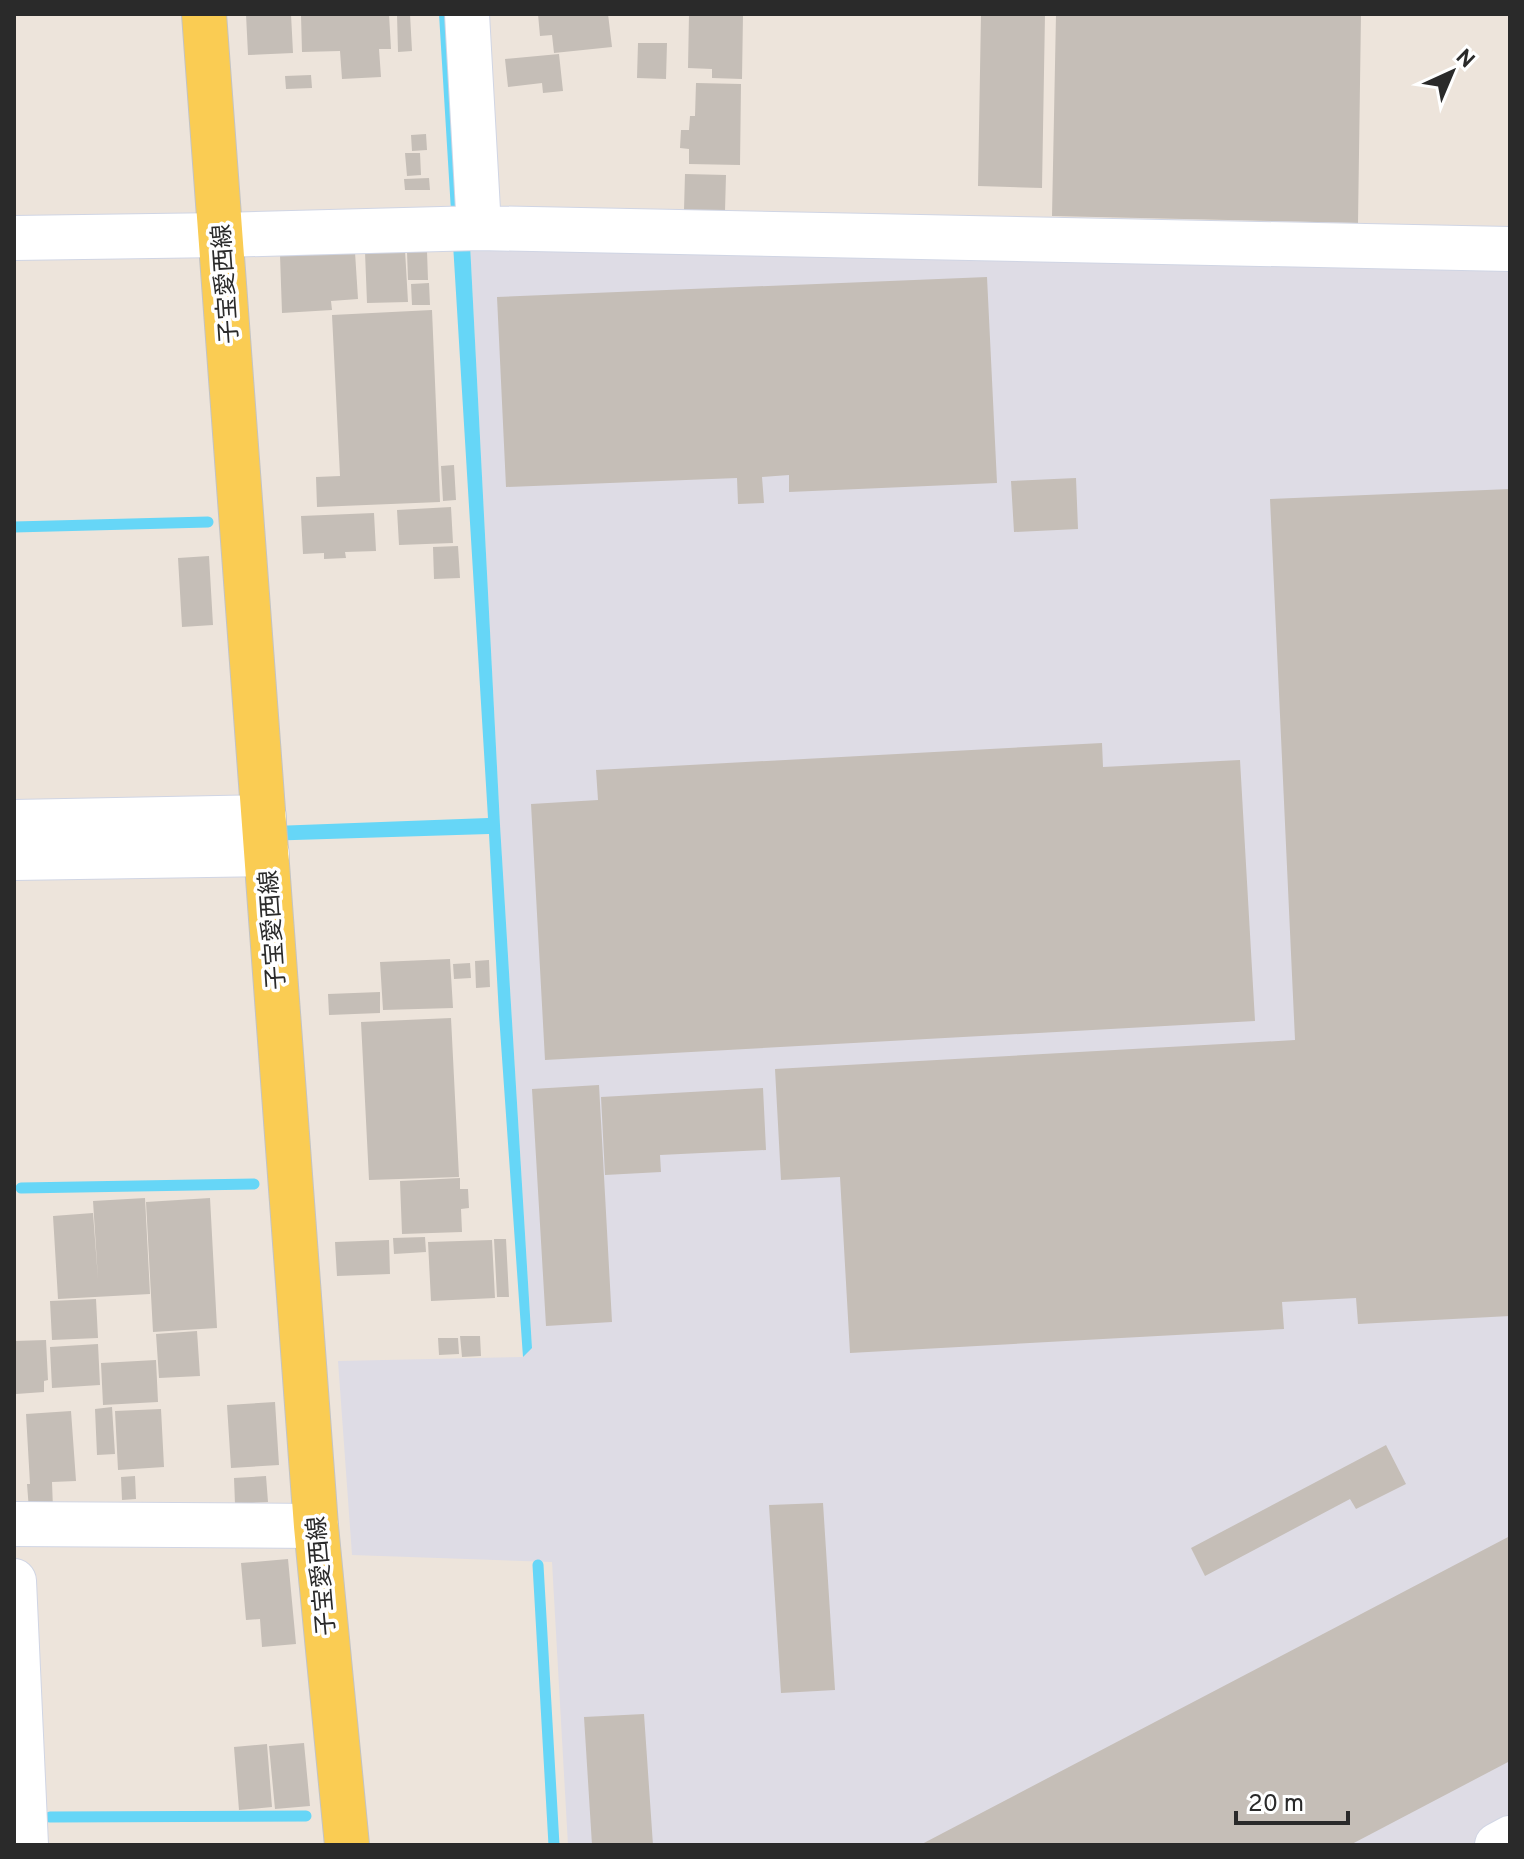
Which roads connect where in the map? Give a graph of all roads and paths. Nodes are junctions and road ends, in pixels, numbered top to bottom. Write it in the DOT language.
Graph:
graph roads {
  1 [pos="204,14"];
  2 [pos="467,14"];
  3 [pos="462,228"];
  4 [pos="222,235"];
  5 [pos="14,238"];
  6 [pos="1510,249"];
  7 [pos="14,822"];
  8 [pos="265,836"];
  9 [pos="14,858"];
  10 [pos="14,1524"];
  11 [pos="316,1526"];
  12 [pos="14,1581"];
  13 [pos="1510,1838"];
  14 [pos="26,1845"];
  15 [pos="347,1845"];
  16 [pos="1497,1845"];
  1 -- 4 [label="main road, 子宝愛西線"];
  2 -- 3 [label="street"];
  3 -- 4 [label="street"];
  3 -- 6 [label="street"];
  4 -- 5 [label="street"];
  4 -- 8 [label="main road, 子宝愛西線"];
  7 -- 8 [label="street"];
  8 -- 9 [label="street"];
  8 -- 11 [label="main road, 子宝愛西線"];
  10 -- 11 [label="street"];
  11 -- 15 [label="main road, 子宝愛西線"];
  12 -- 14 [label="street"];
  13 -- 16 [label="street"];
}
